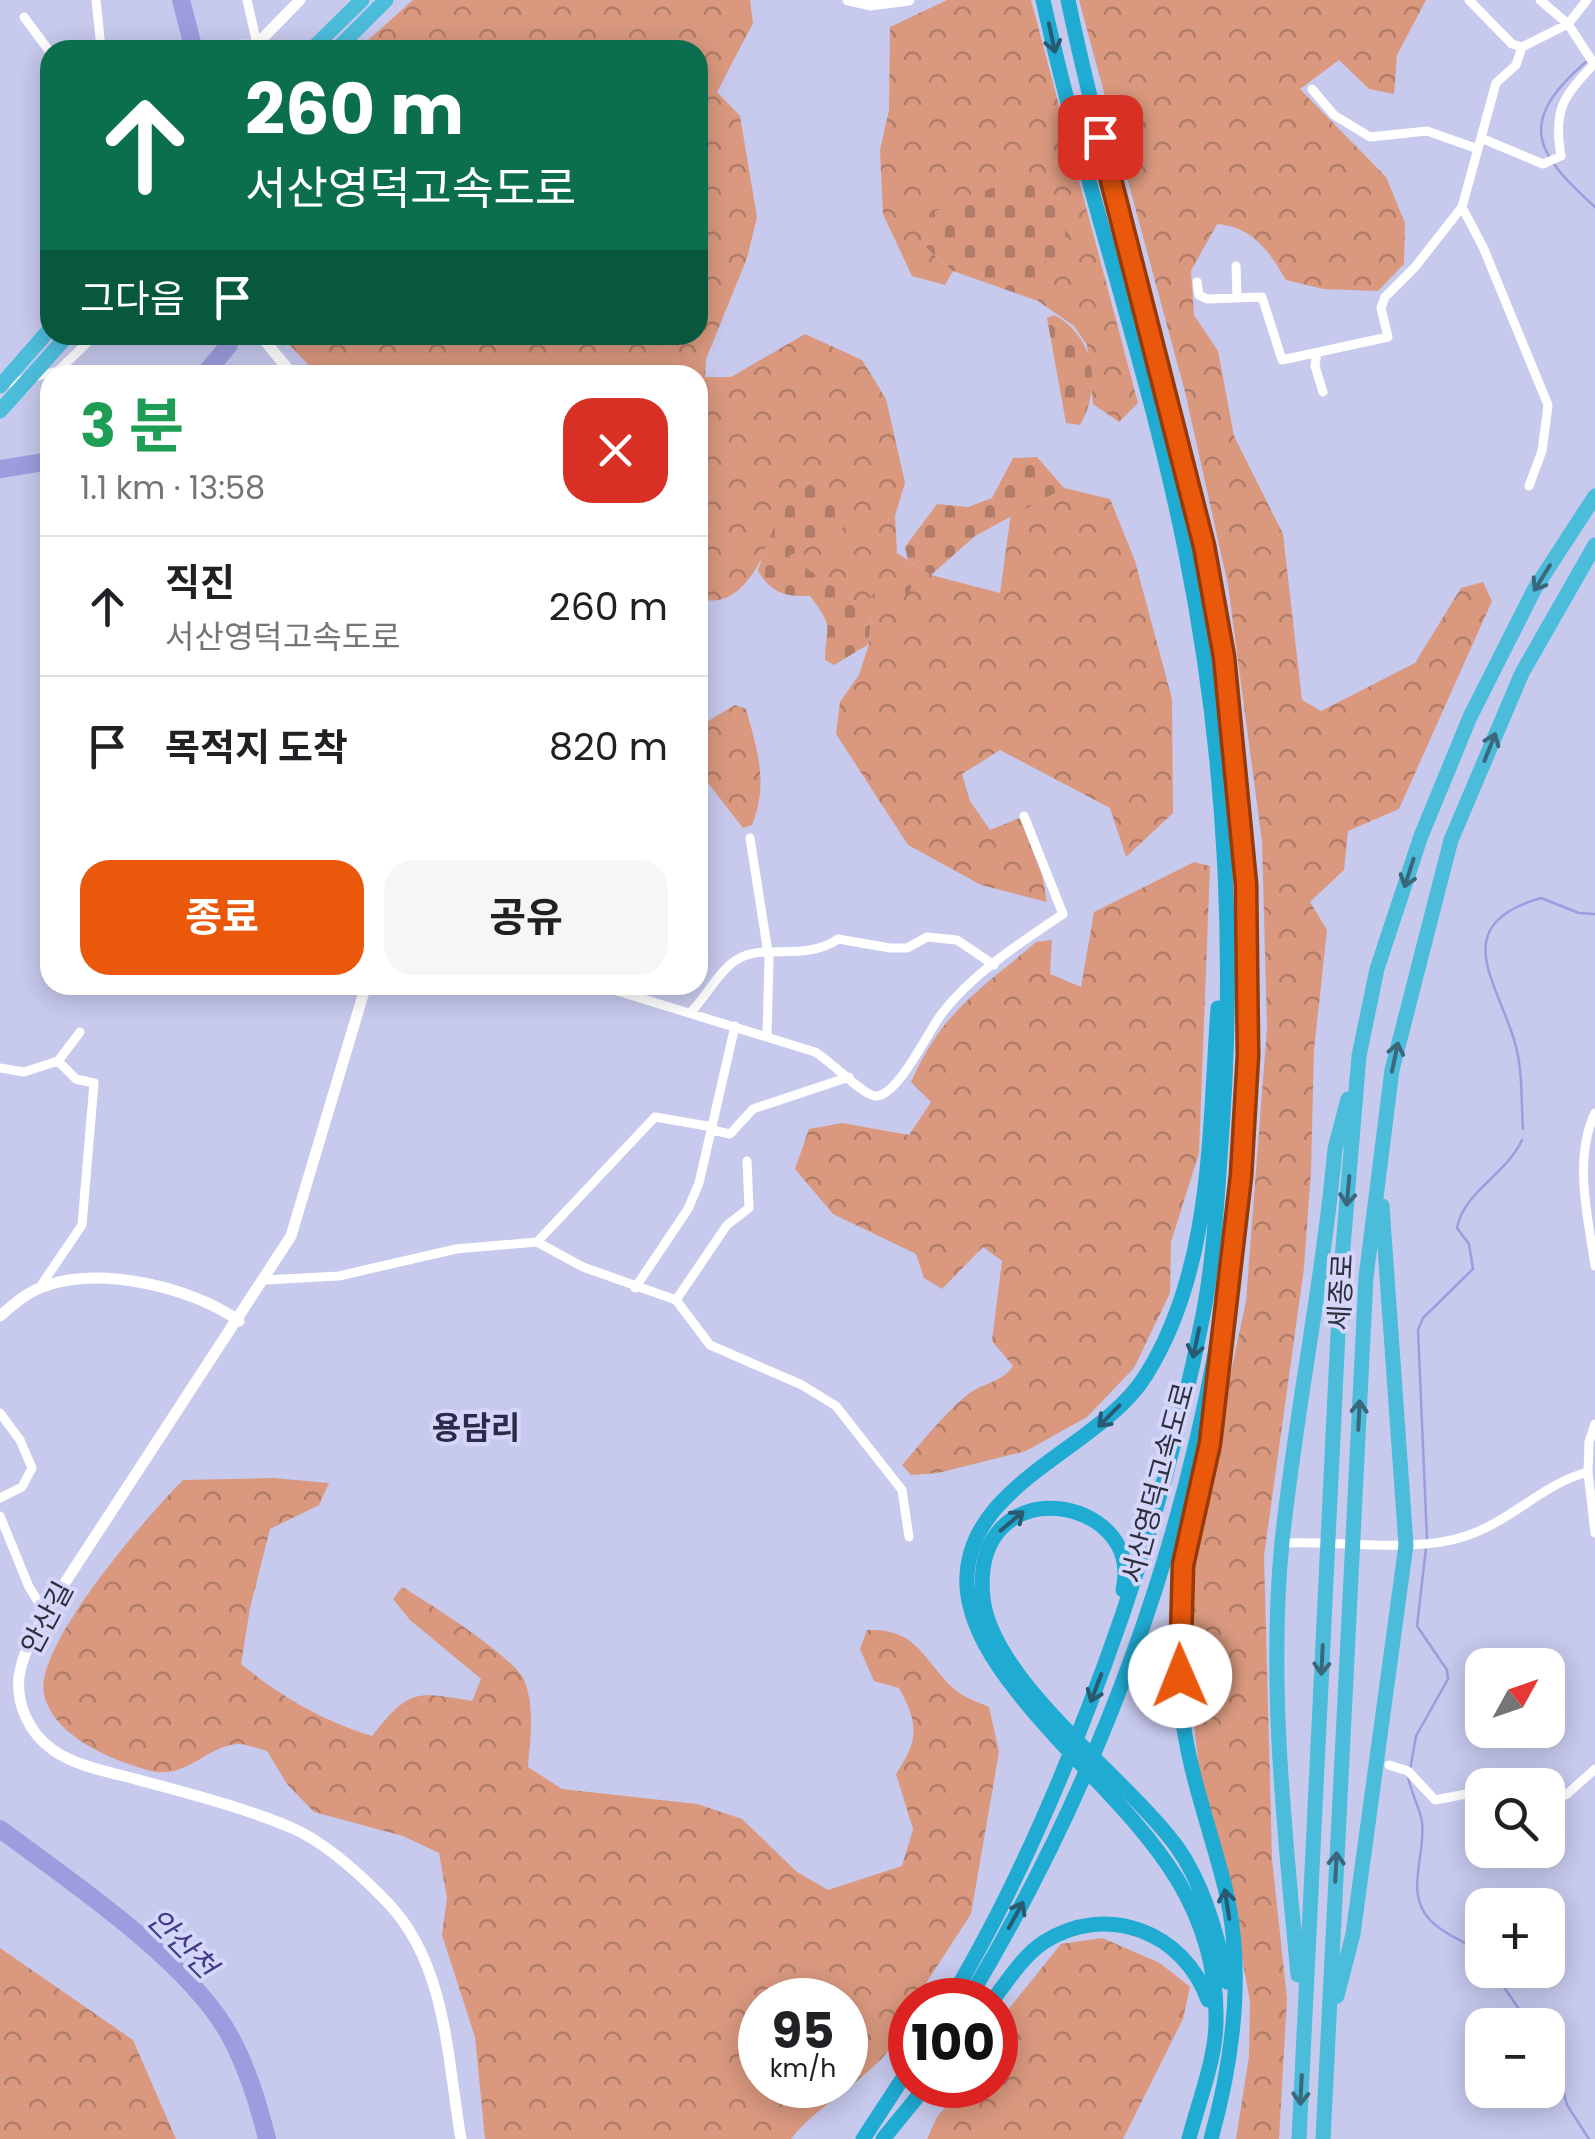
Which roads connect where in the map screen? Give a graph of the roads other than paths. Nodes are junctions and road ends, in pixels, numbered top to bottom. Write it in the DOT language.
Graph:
graph roads {
  1 [pos="96,0"];
  2 [pos="246,0"];
  3 [pos="300,0"];
  4 [pos="362,0"];
  5 [pos="386,0"];
  6 [pos="848,0"];
  7 [pos="909,0"];
  8 [pos="1044,0"];
  9 [pos="1068,0"];
  10 [pos="1469,0"];
  11 [pos="1540,0"];
  12 [pos="1588,0"];
  13 [pos="24,17"];
  14 [pos="1568,24"];
  15 [pos="41,40"];
  16 [pos="100,40"];
  17 [pos="255,40"];
  18 [pos="263,40"];
  19 [pos="320,40"];
  20 [pos="346,40"];
  21 [pos="1522,47"];
  22 [pos="1594,64"];
  23 [pos="1312,90"];
  24 [pos="1480,143"];
  25 [pos="1462,207"];
  26 [pos="1236,266"];
  27 [pos="1197,282"];
  28 [pos="1238,296"];
  29 [pos="40,340"];
  30 [pos="59,345"];
  31 [pos="85,345"];
  32 [pos="268,345"];
  33 [pos="1317,352"];
  34 [pos="41,365"];
  35 [pos="64,365"];
  36 [pos="285,365"];
  37 [pos="40,366"];
  38 [pos="40,375"];
  39 [pos="0,385"];
  40 [pos="1322,392"];
  41 [pos="0,411"];
  42 [pos="1529,486"];
  43 [pos="1595,496"];
  44 [pos="1595,546"];
  45 [pos="1024,816"];
  46 [pos="750,838"];
  47 [pos="1226,890"];
  48 [pos="768,954"];
  49 [pos="994,965"];
  50 [pos="708,992"];
  51 [pos="363,995"];
  52 [pos="632,995"];
  53 [pos="706,995"];
  54 [pos="691,1012"];
  55 [pos="735,1026"];
  56 [pos="80,1032"];
  57 [pos="767,1036"];
  58 [pos="1359,1056"];
  59 [pos="58,1061"];
  60 [pos="0,1068"];
  61 [pos="849,1077"];
  62 [pos="1595,1113"];
  63 [pos="712,1129"];
  64 [pos="1381,1142"];
  65 [pos="748,1162"];
  66 [pos="536,1242"];
  67 [pos="1594,1259"];
  68 [pos="265,1280"];
  69 [pos="40,1287"];
  70 [pos="635,1288"];
  71 [pos="676,1300"];
  72 [pos="1227,1306"];
  73 [pos="0,1316"];
  74 [pos="239,1321"];
  75 [pos="0,1413"];
  76 [pos="1595,1424"];
  77 [pos="1588,1472"];
  78 [pos="0,1498"];
  79 [pos="0,1516"];
  80 [pos="1595,1533"];
  81 [pos="908,1537"];
  82 [pos="1282,1543"];
  83 [pos="1412,1543"];
  84 [pos="46,1614"];
  85 [pos="1108,1657"];
  86 [pos="1057,1727"];
  87 [pos="1389,1765"];
  88 [pos="1595,1769"];
  89 [pos="1113,1783"];
  90 [pos="1465,1794"];
  91 [pos="1565,1795"];
  92 [pos="962,1978"];
  93 [pos="980,1978"];
  94 [pos="1009,1978"];
  95 [pos="1234,2018"];
  96 [pos="1216,2022"];
  97 [pos="1328,2029"];
  98 [pos="1304,2034"];
  99 [pos="888,2101"];
  100 [pos="902,2108"];
  101 [pos="908,2108"];
  102 [pos="461,2139"];
  103 [pos="863,2139"];
  104 [pos="882,2139"];
  105 [pos="1189,2139"];
  106 [pos="1211,2139"];
  107 [pos="1299,2139"];
  108 [pos="1323,2139"];
  1 -- 16 [label="street"];
  2 -- 17 [label="street"];
  3 -- 18 [label="street"];
  4 -- 19 [label="highway"];
  5 -- 20 [label="highway"];
  6 -- 7 [label="street"];
  8 -- 47 [label="highway, 서산영덕고속도로, one-way"];
  9 -- 72 [label="highway, 서산영덕고속도로"];
  10 -- 21 [label="street"];
  11 -- 14 [label="street"];
  12 -- 14 [label="street"];
  13 -- 15 [label="street"];
  14 -- 21 [label="street"];
  14 -- 22 [label="street"];
  21 -- 24 [label="street"];
  22 -- 24 [label="street"];
  23 -- 24 [label="street"];
  24 -- 25 [label="street"];
  25 -- 33 [label="street"];
  25 -- 42 [label="street"];
  26 -- 28 [label="street"];
  27 -- 28 [label="street"];
  28 -- 33 [label="street"];
  29 -- 39 [label="highway"];
  30 -- 34 [label="highway"];
  31 -- 35 [label="street"];
  32 -- 36 [label="street"];
  33 -- 40 [label="street"];
  37 -- 41 [label="highway"];
  38 -- 39 [label="street"];
  43 -- 58 [label="highway, 세종로, one-way"];
  64 -- 44 [label="highway, 세종로, one-way"];
  45 -- 49 [label="street"];
  46 -- 48 [label="street"];
  47 -- 85 [label="highway, 서산영덕고속도로, one-way"];
  47 -- 86 [label="highway, one-way"];
  48 -- 49 [label="street"];
  48 -- 50 [label="street"];
  48 -- 57 [label="street"];
  49 -- 61 [label="street"];
  51 -- 68 [label="street, 안산길"];
  52 -- 54 [label="street"];
  53 -- 54 [label="street"];
  54 -- 55 [label="street"];
  55 -- 57 [label="street"];
  55 -- 63 [label="street"];
  56 -- 59 [label="street"];
  57 -- 61 [label="street"];
  58 -- 82 [label="highway"];
  58 -- 98 [label="highway, 세종로, one-way"];
  59 -- 60 [label="street"];
  59 -- 69 [label="street"];
  61 -- 63 [label="street"];
  62 -- 67 [label="street"];
  63 -- 66 [label="street"];
  63 -- 70 [label="street"];
  64 -- 83 [label="highway"];
  97 -- 64 [label="highway, 세종로, one-way"];
  65 -- 71 [label="street"];
  66 -- 68 [label="street"];
  66 -- 70 [label="street"];
  68 -- 74 [label="street, 안산길"];
  69 -- 73 [label="street"];
  69 -- 74 [label="street"];
  70 -- 71 [label="street"];
  71 -- 81 [label="street"];
  93 -- 72 [label="highway, 서산영덕고속도로, one-way"];
  95 -- 72 [label="highway, one-way"];
  74 -- 84 [label="street, 안산길"];
  75 -- 78 [label="street"];
  76 -- 77 [label="street"];
  77 -- 80 [label="street"];
  77 -- 83 [label="street"];
  79 -- 84 [label="street"];
  82 -- 83 [label="street"];
  82 -- 98 [label="highway"];
  83 -- 97 [label="highway"];
  84 -- 102 [label="street, 안산길"];
  86 -- 85 [label="highway, one-way"];
  85 -- 92 [label="highway, 서산영덕고속도로, one-way"];
  86 -- 89 [label="highway"];
  87 -- 90 [label="street"];
  88 -- 91 [label="street"];
  89 -- 95 [label="highway"];
  89 -- 96 [label="highway"];
  94 -- 96 [label="highway"];
  95 -- 106 [label="highway"];
  96 -- 105 [label="highway"];
  97 -- 108 [label="highway"];
  98 -- 107 [label="highway, 세종로, one-way"];
  99 -- 103 [label="highway"];
  100 -- 104 [label="highway"];
  101 -- 104 [label="highway"];
}
